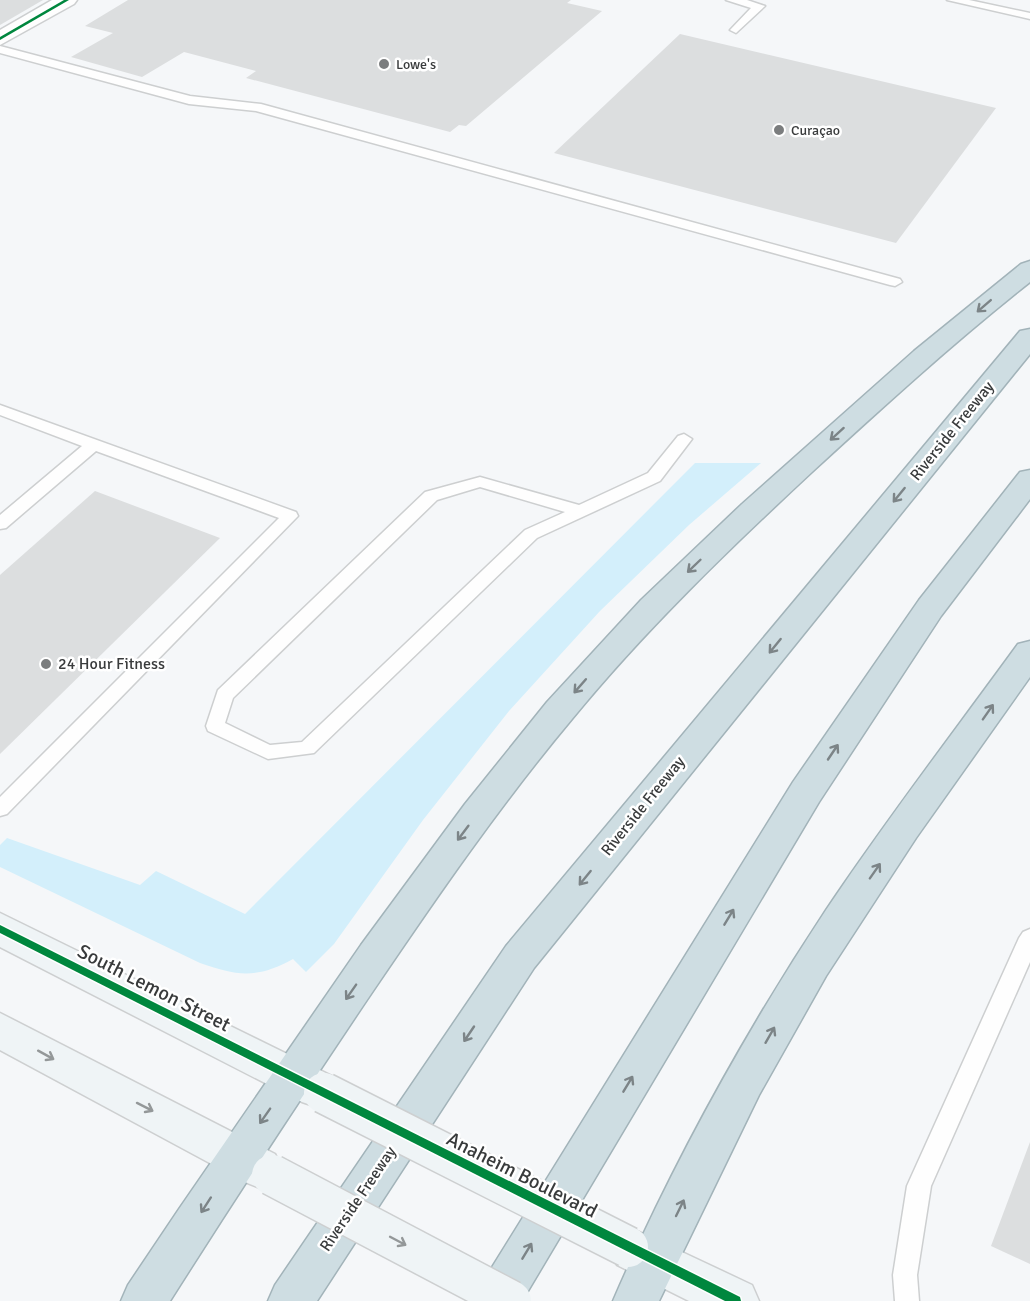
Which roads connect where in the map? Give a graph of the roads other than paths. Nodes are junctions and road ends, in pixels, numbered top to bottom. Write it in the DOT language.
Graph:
graph roads {
  1 [pos="67,0"];
  2 [pos="732,0"];
  3 [pos="953,0"];
  4 [pos="1030,16"];
  5 [pos="736,30"];
  6 [pos="0,39"];
  7 [pos="0,49"];
  8 [pos="1030,269"];
  9 [pos="895,282"];
  10 [pos="1030,337"];
  11 [pos="0,410"];
  12 [pos="684,439"];
  13 [pos="94,444"];
  14 [pos="1030,479"];
  15 [pos="581,511"];
  16 [pos="0,524"];
  17 [pos="1030,652"];
  18 [pos="0,809"];
  19 [pos="0,929"];
  20 [pos="1030,938"];
  21 [pos="0,1030"];
  22 [pos="308,1085"];
  23 [pos="255,1165"];
  24 [pos="642,1254"];
  25 [pos="144,1301"];
  26 [pos="291,1301"];
  27 [pos="497,1301"];
  28 [pos="511,1301"];
  29 [pos="636,1301"];
  30 [pos="736,1301"];
  31 [pos="907,1301"];
  1 -- 6 [label="street"];
  2 -- 5 [label="lane"];
  3 -- 4 [label="lane"];
  7 -- 9 [label="lane"];
  8 -- 22 [label="highway, one-way"];
  10 -- 26 [label="highway, Riverside Freeway, one-way"];
  11 -- 13 [label="lane"];
  12 -- 15 [label="lane"];
  13 -- 16 [label="lane"];
  13 -- 18 [label="lane"];
  27 -- 14 [label="highway, one-way"];
  15 -- 15 [label="lane"];
  24 -- 17 [label="highway, one-way"];
  19 -- 22 [label="street, South Lemon Street"];
  20 -- 31 [label="lane"];
  21 -- 23 [label="street, one-way"];
  22 -- 23 [label="highway, one-way"];
  22 -- 24 [label="street, Anaheim Boulevard, bridge"];
  23 -- 25 [label="highway, one-way"];
  23 -- 28 [label="street, one-way, bridge"];
  24 -- 29 [label="highway"];
  24 -- 30 [label="street, Anaheim Boulevard"];
}
